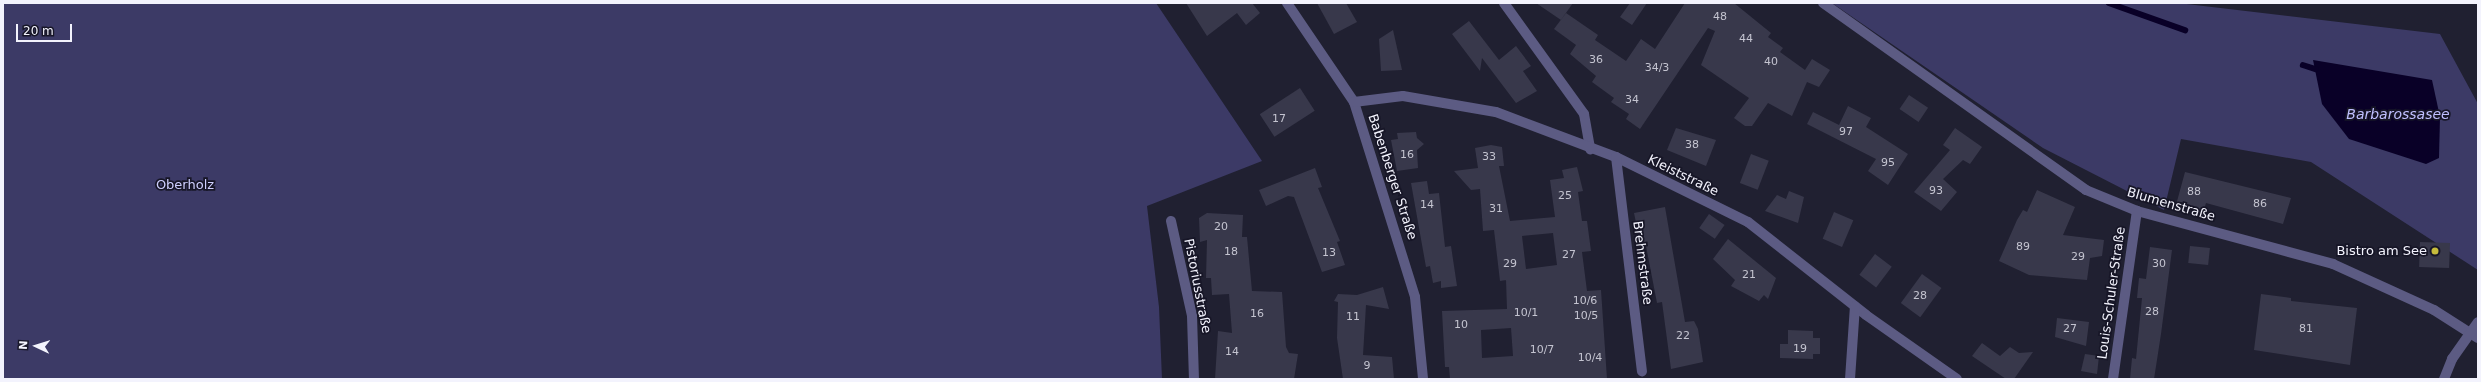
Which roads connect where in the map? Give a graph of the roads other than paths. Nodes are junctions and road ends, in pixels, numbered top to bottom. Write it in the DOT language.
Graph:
graph roads {
  1 [pos="1287,3"];
  2 [pos="1504,3"];
  3 [pos="1823,3"];
  4 [pos="1354,102"];
  5 [pos="1590,149"];
  6 [pos="1616,157"];
  7 [pos="2137,211"];
  8 [pos="1171,221"];
  9 [pos="1855,306"];
  10 [pos="2478,322"];
  11 [pos="2473,336"];
  12 [pos="1642,371"];
  13 [pos="1194,379"];
  14 [pos="1423,379"];
  15 [pos="1850,379"];
  16 [pos="1957,379"];
  17 [pos="2113,379"];
  18 [pos="2444,379"];
  1 -- 4 [label="street, Babenberger Straße"];
  2 -- 5 [label="street"];
  3 -- 7 [label="street, Blumenstraße"];
  4 -- 5 [label="street, Kleiststraße"];
  4 -- 14 [label="street, Babenberger Straße"];
  5 -- 6 [label="street, Kleiststraße"];
  6 -- 9 [label="street, Kleiststraße"];
  6 -- 12 [label="street, Brehmstraße"];
  7 -- 11 [label="street, Blumenstraße"];
  7 -- 17 [label="street, Louis-Schuler-Straße"];
  8 -- 13 [label="street, Pistoriusstraße"];
  9 -- 15 [label="street"];
  9 -- 16 [label="street, Kleiststraße"];
  10 -- 11 [label="street"];
  11 -- 18 [label="street"];
}
